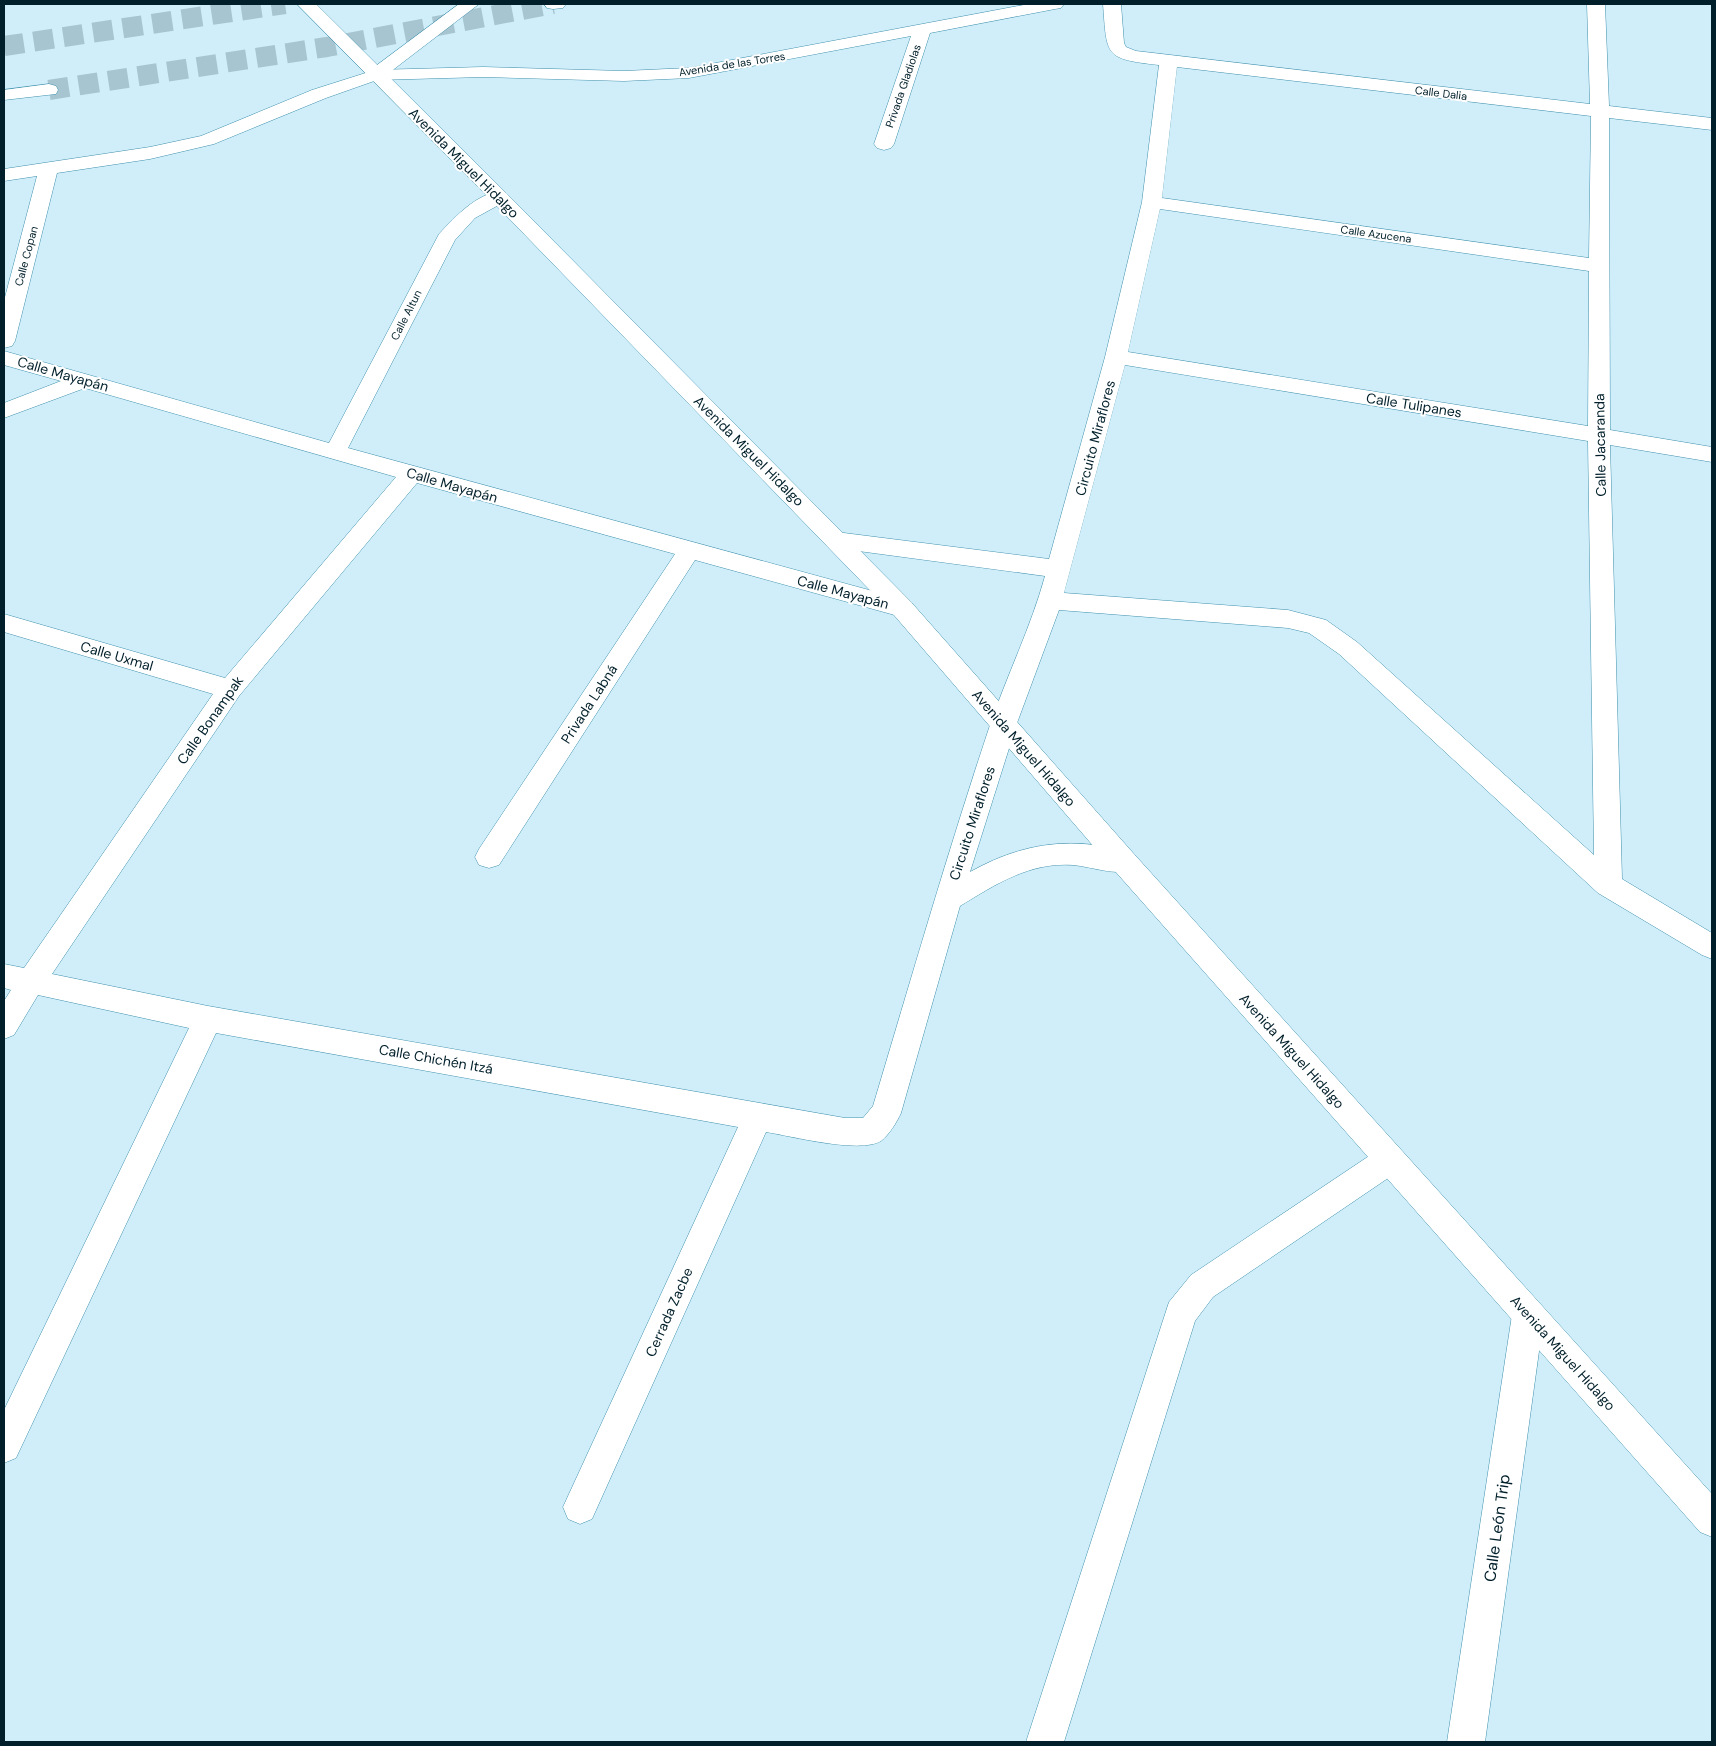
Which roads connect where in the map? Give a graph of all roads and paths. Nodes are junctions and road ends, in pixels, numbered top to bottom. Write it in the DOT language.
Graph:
graph roads {
  1 [pos="306,4"];
  2 [pos="470,4"];
  3 [pos="553,4"];
  4 [pos="557,4"];
  5 [pos="1055,4"];
  6 [pos="1112,4"];
  7 [pos="1596,4"];
  8 [pos="923,28"];
  9 [pos="1169,61"];
  10 [pos="375,75"];
  11 [pos="49,90"];
  12 [pos="4,95"];
  13 [pos="1600,111"];
  14 [pos="1712,124"];
  15 [pos="884,144"];
  16 [pos="48,170"];
  17 [pos="4,175"];
  18 [pos="499,197"];
  19 [pos="1152,202"];
  20 [pos="1598,266"];
  21 [pos="4,341"];
  22 [pos="4,358"];
  23 [pos="1116,358"];
  24 [pos="85,380"];
  25 [pos="4,411"];
  26 [pos="1599,435"];
  27 [pos="335,452"];
  28 [pos="1712,454"];
  29 [pos="412,474"];
  30 [pos="836,540"];
  31 [pos="689,551"];
  32 [pos="1059,569"];
  33 [pos="1050,601"];
  34 [pos="902,608"];
  35 [pos="4,623"];
  36 [pos="230,689"];
  37 [pos="1004,723"];
  38 [pos="489,857"];
  39 [pos="1124,862"];
  40 [pos="1608,885"];
  41 [pos="948,899"];
  42 [pos="1712,946"];
  43 [pos="17,979"];
  44 [pos="208,1019"];
  45 [pos="4,1026"];
  46 [pos="758,1116"];
  47 [pos="870,1131"];
  48 [pos="1389,1160"];
  49 [pos="1528,1315"];
  50 [pos="4,1446"];
  51 [pos="580,1507"];
  52 [pos="1712,1520"];
  53 [pos="1045,1742"];
  54 [pos="1466,1742"];
  1 -- 10 [label="main road, Avenida Miguel Hidalgo"];
  2 -- 10 [label="main road"];
  3 -- 4 [label="main road"];
  5 -- 8 [label="main road, Avenida de las Torres"];
  6 -- 9 [label="main road"];
  7 -- 13 [label="main road, Calle Jacaranda"];
  8 -- 10 [label="main road, Avenida de las Torres"];
  8 -- 15 [label="main road, Privada Gladiolas"];
  9 -- 13 [label="main road, Calle Dalia"];
  9 -- 19 [label="main road, Circuito Miraflores"];
  10 -- 16 [label="main road"];
  10 -- 18 [label="main road, Avenida Miguel Hidalgo"];
  11 -- 12 [label="main road"];
  13 -- 14 [label="main road, Calle Dalia"];
  13 -- 20 [label="main road, Calle Jacaranda"];
  16 -- 17 [label="main road"];
  16 -- 21 [label="main road, Calle Copan"];
  18 -- 27 [label="main road, Calle Altun"];
  18 -- 30 [label="main road, Avenida Miguel Hidalgo"];
  19 -- 20 [label="main road, Calle Azucena"];
  19 -- 23 [label="main road, Circuito Miraflores"];
  20 -- 26 [label="main road, Calle Jacaranda"];
  22 -- 24 [label="main road, Calle Mayapán"];
  23 -- 26 [label="main road, Calle Tulipanes"];
  23 -- 32 [label="main road, Circuito Miraflores"];
  24 -- 25 [label="main road"];
  24 -- 27 [label="main road, Calle Mayapán"];
  26 -- 28 [label="main road, Calle Tulipanes"];
  26 -- 40 [label="main road, Calle Jacaranda"];
  27 -- 29 [label="main road, Calle Mayapán"];
  29 -- 31 [label="main road, Calle Mayapán"];
  29 -- 36 [label="main road, Calle Bonampak"];
  30 -- 32 [label="main road"];
  30 -- 34 [label="main road, Avenida Miguel Hidalgo"];
  31 -- 34 [label="main road, Calle Mayapán"];
  31 -- 38 [label="main road, Privada Labná"];
  32 -- 33 [label="main road, Circuito Miraflores"];
  33 -- 37 [label="main road, Circuito Miraflores"];
  33 -- 40 [label="main road"];
  34 -- 37 [label="main road, Avenida Miguel Hidalgo"];
  35 -- 36 [label="main road, Calle Uxmal"];
  36 -- 43 [label="main road, Calle Bonampak"];
  37 -- 39 [label="main road, Avenida Miguel Hidalgo"];
  37 -- 41 [label="main road, Circuito Miraflores"];
  39 -- 41 [label="main road, Circuito Miraflores"];
  39 -- 48 [label="main road, Avenida Miguel Hidalgo"];
  40 -- 42 [label="main road"];
  41 -- 47 [label="main road, Circuito Miraflores"];
  43 -- 44 [label="main road, Calle Chichén Itzá"];
  43 -- 45 [label="main road, Calle Bonampak"];
  44 -- 46 [label="main road, Calle Chichén Itzá"];
  44 -- 50 [label="main road"];
  46 -- 47 [label="main road, Calle Chichén Itzá"];
  46 -- 51 [label="main road, Cerrada Zacbe"];
  48 -- 49 [label="main road, Avenida Miguel Hidalgo"];
  48 -- 53 [label="main road"];
  49 -- 52 [label="main road, Avenida Miguel Hidalgo"];
  49 -- 54 [label="main road, Calle León Trip"];
}
